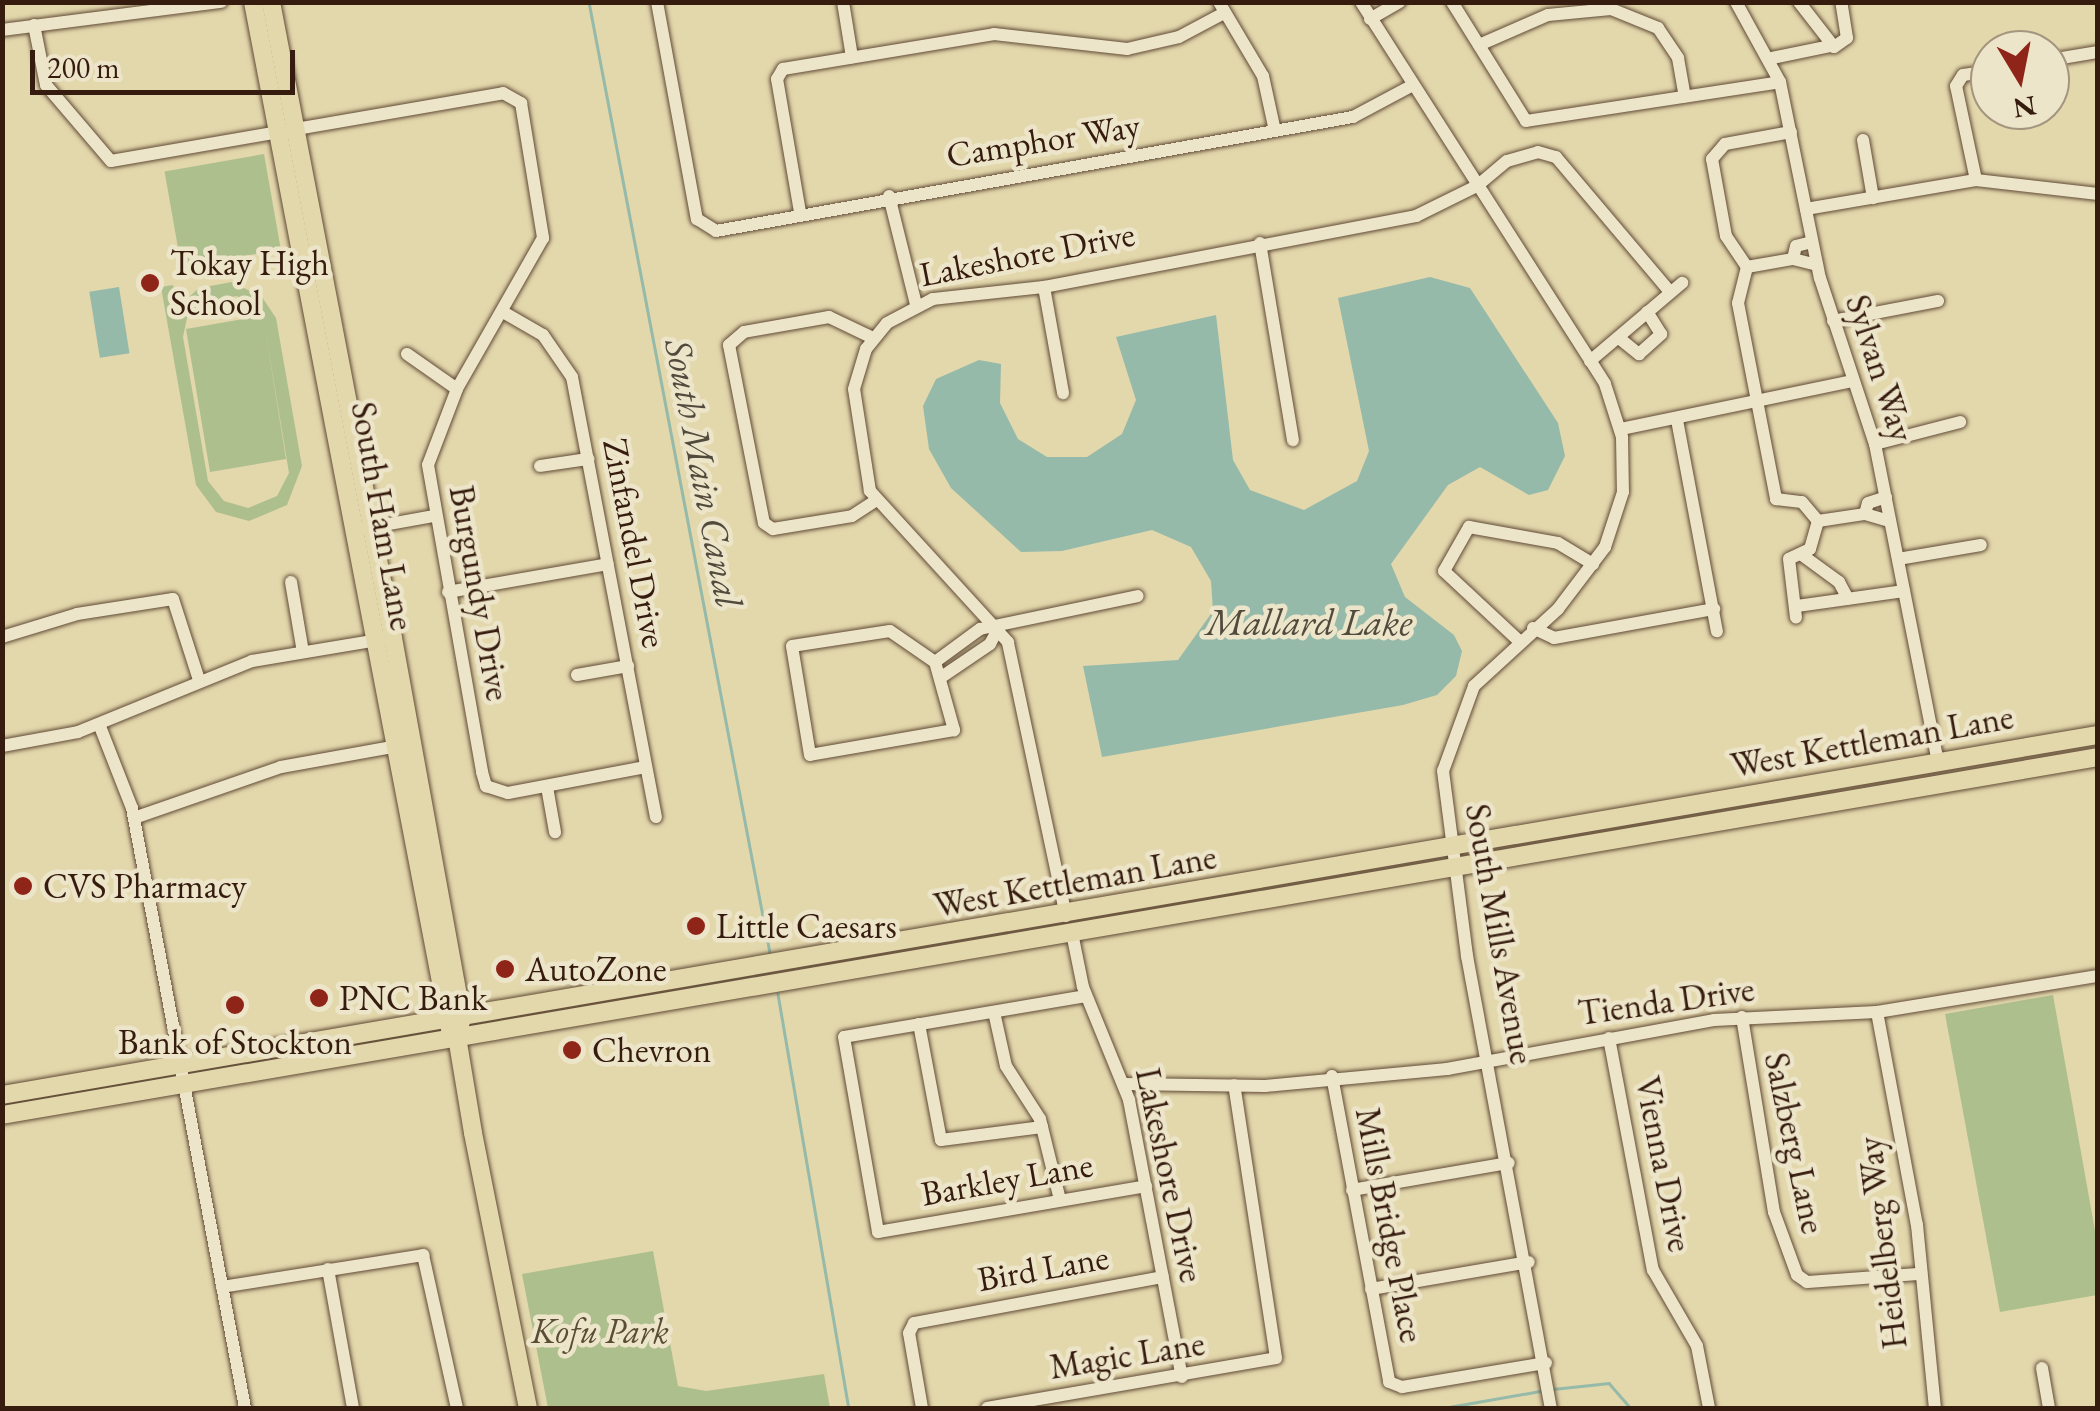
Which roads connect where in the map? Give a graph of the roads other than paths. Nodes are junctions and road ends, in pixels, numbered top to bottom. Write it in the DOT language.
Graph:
graph roads {
  1 [pos="136,2"];
  2 [pos="221,2"];
  3 [pos="253,2"];
  4 [pos="271,2"];
  5 [pos="657,2"];
  6 [pos="843,2"];
  7 [pos="1361,2"];
  8 [pos="1400,2"];
  9 [pos="1452,2"];
  10 [pos="1736,2"];
  11 [pos="1799,2"];
  12 [pos="1841,2"];
  13 [pos="1221,8"];
  14 [pos="124,10"];
  15 [pos="1370,19"];
  16 [pos="34,25"];
  17 [pos="2,30"];
  18 [pos="1479,45"];
  19 [pos="1830,46"];
  20 [pos="2096,52"];
  21 [pos="852,57"];
  22 [pos="2070,57"];
  23 [pos="1772,58"];
  24 [pos="2098,70"];
  25 [pos="1970,74"];
  26 [pos="1780,82"];
  27 [pos="1414,85"];
  28 [pos="1685,96"];
  29 [pos="1275,130"];
  30 [pos="287,131"];
  31 [pos="1792,132"];
  32 [pos="1863,140"];
  33 [pos="1976,180"];
  34 [pos="1477,186"];
  35 [pos="2098,194"];
  36 [pos="888,196"];
  37 [pos="1873,198"];
  38 [pos="1806,209"];
  39 [pos="800,212"];
  40 [pos="1260,242"];
  41 [pos="1812,242"];
  42 [pos="1793,259"];
  43 [pos="1817,265"];
  44 [pos="1748,268"];
  45 [pos="1044,287"];
  46 [pos="1938,301"];
  47 [pos="916,304"];
  48 [pos="503,312"];
  49 [pos="1647,312"];
  50 [pos="1832,321"];
  51 [pos="874,338"];
  52 [pos="1619,338"];
  53 [pos="407,354"];
  54 [pos="1590,361"];
  55 [pos="1854,381"];
  56 [pos="456,389"];
  57 [pos="1063,393"];
  58 [pos="1759,406"];
  59 [pos="1677,420"];
  60 [pos="1960,422"];
  61 [pos="1620,429"];
  62 [pos="1293,440"];
  63 [pos="1874,444"];
  64 [pos="588,459"];
  65 [pos="540,466"];
  66 [pos="1886,497"];
  67 [pos="875,502"];
  68 [pos="1865,514"];
  69 [pos="434,516"];
  70 [pos="1818,521"];
  71 [pos="1890,521"];
  72 [pos="373,527"];
  73 [pos="353,531"];
  74 [pos="1981,546"];
  75 [pos="1802,555"];
  76 [pos="1898,559"];
  77 [pos="608,564"];
  78 [pos="1594,564"];
  79 [pos="291,582"];
  80 [pos="1904,591"];
  81 [pos="448,592"];
  82 [pos="1138,596"];
  83 [pos="1848,600"];
  84 [pos="1714,609"];
  85 [pos="998,628"];
  86 [pos="1532,628"];
  87 [pos="1716,631"];
  88 [pos="2,637"];
  89 [pos="394,638"];
  90 [pos="1518,640"];
  91 [pos="373,641"];
  92 [pos="303,652"];
  93 [pos="935,662"];
  94 [pos="628,666"];
  95 [pos="577,675"];
  96 [pos="943,676"];
  97 [pos="199,680"];
  98 [pos="99,724"];
  99 [pos="2098,734"];
  100 [pos="2,746"];
  101 [pos="392,747"];
  102 [pos="2098,757"];
  103 [pos="1938,762"];
  104 [pos="646,767"];
  105 [pos="547,787"];
  106 [pos="656,817"];
  107 [pos="134,818"];
  108 [pos="555,832"];
  109 [pos="1452,858"];
  110 [pos="1069,924"];
  111 [pos="2098,976"];
  112 [pos="1086,996"];
  113 [pos="994,1012"];
  114 [pos="1877,1012"];
  115 [pos="1742,1017"];
  116 [pos="452,1019"];
  117 [pos="918,1024"];
  118 [pos="457,1037"];
  119 [pos="1609,1038"];
  120 [pos="1492,1061"];
  121 [pos="182,1074"];
  122 [pos="1332,1076"];
  123 [pos="1124,1084"];
  124 [pos="1234,1085"];
  125 [pos="2,1095"];
  126 [pos="2,1115"];
  127 [pos="1042,1126"];
  128 [pos="1510,1163"];
  129 [pos="1146,1186"];
  130 [pos="1352,1190"];
  131 [pos="1060,1200"];
  132 [pos="1529,1262"];
  133 [pos="328,1270"];
  134 [pos="1919,1274"];
  135 [pos="1163,1277"];
  136 [pos="222,1288"];
  137 [pos="1371,1289"];
  138 [pos="1546,1363"];
  139 [pos="2042,1368"];
  140 [pos="1182,1377"];
  141 [pos="245,1408"];
  142 [pos="353,1408"];
  143 [pos="457,1408"];
  144 [pos="528,1408"];
  145 [pos="922,1408"];
  146 [pos="987,1408"];
  147 [pos="1550,1408"];
  148 [pos="1710,1408"];
  149 [pos="1935,1408"];
  150 [pos="2049,1408"];
  1 -- 14 [label="street"];
  2 -- 14 [label="street"];
  3 -- 30 [label="main road, South Ham Lane"];
  4 -- 30 [label="main road, South Ham Lane"];
  5 -- 39 [label="street, Camphor Way"];
  6 -- 21 [label="street"];
  7 -- 15 [label="street, South Mills Avenue"];
  8 -- 15 [label="street"];
  9 -- 18 [label="street"];
  10 -- 23 [label="street, Sylvan Way"];
  11 -- 19 [label="street"];
  12 -- 19 [label="street"];
  13 -- 21 [label="street"];
  13 -- 29 [label="street"];
  14 -- 16 [label="street"];
  15 -- 27 [label="street, South Mills Avenue"];
  16 -- 17 [label="street"];
  16 -- 30 [label="street"];
  18 -- 28 [label="street"];
  18 -- 28 [label="street"];
  19 -- 23 [label="street"];
  20 -- 22 [label="street"];
  20 -- 24 [label="street"];
  21 -- 39 [label="street"];
  23 -- 26 [label="street, Sylvan Way"];
  25 -- 33 [label="street"];
  26 -- 28 [label="street"];
  26 -- 31 [label="street, Sylvan Way"];
  27 -- 29 [label="street, Camphor Way"];
  27 -- 34 [label="street, South Mills Avenue"];
  29 -- 36 [label="street, Camphor Way"];
  30 -- 48 [label="street, Burgundy Drive"];
  30 -- 72 [label="main road, South Ham Lane"];
  30 -- 73 [label="main road, South Ham Lane"];
  31 -- 38 [label="street, Sylvan Way"];
  31 -- 44 [label="street"];
  32 -- 37 [label="street"];
  33 -- 35 [label="street"];
  33 -- 37 [label="street"];
  34 -- 40 [label="street, Lakeshore Drive"];
  34 -- 49 [label="street, Lakeshore Drive"];
  34 -- 54 [label="street, South Mills Avenue"];
  36 -- 39 [label="street, Camphor Way"];
  36 -- 47 [label="street"];
  37 -- 38 [label="street"];
  38 -- 41 [label="street, Sylvan Way"];
  40 -- 45 [label="street, Lakeshore Drive"];
  40 -- 62 [label="street"];
  41 -- 42 [label="street"];
  41 -- 43 [label="street, Sylvan Way"];
  42 -- 43 [label="street"];
  42 -- 44 [label="street"];
  43 -- 50 [label="street, Sylvan Way"];
  44 -- 58 [label="street"];
  45 -- 47 [label="street, Lakeshore Drive"];
  45 -- 57 [label="street"];
  46 -- 50 [label="street"];
  47 -- 51 [label="street, Lakeshore Drive"];
  48 -- 56 [label="street, Burgundy Drive"];
  48 -- 64 [label="street, Zinfandel Drive"];
  49 -- 52 [label="street, Lakeshore Drive"];
  49 -- 52 [label="street"];
  50 -- 55 [label="street, Sylvan Way"];
  51 -- 67 [label="street, Lakeshore Drive"];
  51 -- 67 [label="street"];
  52 -- 54 [label="street, Lakeshore Drive"];
  53 -- 56 [label="street"];
  54 -- 61 [label="street, South Mills Avenue"];
  55 -- 58 [label="street"];
  55 -- 63 [label="street, Sylvan Way"];
  56 -- 69 [label="street, Burgundy Drive"];
  58 -- 59 [label="street"];
  58 -- 70 [label="street"];
  59 -- 61 [label="street"];
  59 -- 84 [label="street"];
  60 -- 63 [label="street"];
  61 -- 78 [label="street, South Mills Avenue"];
  63 -- 66 [label="street, Sylvan Way"];
  64 -- 65 [label="street"];
  64 -- 77 [label="street, Zinfandel Drive"];
  66 -- 68 [label="street"];
  66 -- 71 [label="street, Sylvan Way"];
  67 -- 85 [label="street, Lakeshore Drive"];
  68 -- 70 [label="street"];
  68 -- 71 [label="street"];
  69 -- 72 [label="street"];
  69 -- 81 [label="street, Burgundy Drive"];
  70 -- 75 [label="street"];
  71 -- 76 [label="street, Sylvan Way"];
  72 -- 73 [label="street"];
  72 -- 89 [label="main road, South Ham Lane"];
  73 -- 91 [label="main road, South Ham Lane"];
  74 -- 76 [label="street"];
  75 -- 83 [label="street"];
  75 -- 83 [label="street"];
  76 -- 80 [label="street, Sylvan Way"];
  77 -- 81 [label="street"];
  77 -- 94 [label="street, Zinfandel Drive"];
  78 -- 86 [label="street, South Mills Avenue"];
  78 -- 90 [label="street"];
  79 -- 92 [label="street"];
  80 -- 83 [label="street"];
  80 -- 103 [label="street, Sylvan Way"];
  81 -- 105 [label="street, Burgundy Drive"];
  82 -- 85 [label="street"];
  84 -- 86 [label="street"];
  84 -- 87 [label="street"];
  85 -- 93 [label="street"];
  85 -- 96 [label="street"];
  85 -- 110 [label="street, Lakeshore Drive"];
  86 -- 90 [label="street, South Mills Avenue"];
  88 -- 97 [label="street"];
  89 -- 91 [label="street"];
  89 -- 116 [label="main road, South Ham Lane"];
  90 -- 109 [label="street, South Mills Avenue"];
  91 -- 92 [label="street"];
  91 -- 101 [label="main road, South Ham Lane"];
  92 -- 97 [label="street"];
  93 -- 96 [label="street"];
  93 -- 96 [label="street"];
  94 -- 95 [label="street"];
  94 -- 104 [label="street, Zinfandel Drive"];
  97 -- 98 [label="street"];
  98 -- 100 [label="street"];
  98 -- 107 [label="street"];
  99 -- 103 [label="main road, West Kettleman Lane"];
  101 -- 107 [label="street"];
  101 -- 116 [label="main road, South Ham Lane"];
  102 -- 109 [label="main road, West Kettleman Lane"];
  103 -- 109 [label="main road, West Kettleman Lane"];
  104 -- 105 [label="street"];
  104 -- 106 [label="street, Zinfandel Drive"];
  105 -- 108 [label="street"];
  107 -- 121 [label="street"];
  109 -- 110 [label="main road, West Kettleman Lane"];
  109 -- 110 [label="main road, West Kettleman Lane"];
  109 -- 120 [label="street, South Mills Avenue"];
  110 -- 112 [label="street, Lakeshore Drive"];
  110 -- 116 [label="main road, West Kettleman Lane"];
  110 -- 118 [label="main road, West Kettleman Lane"];
  111 -- 114 [label="street, Tienda Drive"];
  112 -- 113 [label="street"];
  112 -- 123 [label="street, Lakeshore Drive"];
  113 -- 117 [label="street"];
  113 -- 127 [label="street"];
  114 -- 115 [label="street, Tienda Drive"];
  114 -- 134 [label="street, Heidelberg Way"];
  115 -- 119 [label="street, Tienda Drive"];
  115 -- 134 [label="street, Salzberg Lane"];
  116 -- 118 [label="main road, South Ham Lane"];
  116 -- 121 [label="main road, West Kettleman Lane"];
  117 -- 127 [label="street"];
  117 -- 131 [label="street, Barkley Lane"];
  118 -- 121 [label="main road, West Kettleman Lane"];
  118 -- 144 [label="main road, South Ham Lane"];
  119 -- 120 [label="street, Tienda Drive"];
  119 -- 148 [label="street, Vienna Drive"];
  120 -- 122 [label="street, Tienda Drive"];
  120 -- 128 [label="street, South Mills Avenue"];
  121 -- 125 [label="main road, West Kettleman Lane"];
  121 -- 126 [label="main road, West Kettleman Lane"];
  121 -- 136 [label="street"];
  122 -- 124 [label="street, Tienda Drive"];
  122 -- 130 [label="street, Mills Bridge Place"];
  123 -- 124 [label="street, Tienda Drive"];
  123 -- 129 [label="street, Lakeshore Drive"];
  124 -- 140 [label="street, Magic Lane"];
  127 -- 131 [label="street"];
  128 -- 130 [label="street"];
  128 -- 132 [label="street, South Mills Avenue"];
  129 -- 131 [label="street, Barkley Lane"];
  129 -- 135 [label="street, Lakeshore Drive"];
  130 -- 137 [label="street, Mills Bridge Place"];
  132 -- 137 [label="street"];
  132 -- 138 [label="street, South Mills Avenue"];
  133 -- 136 [label="street"];
  133 -- 142 [label="street"];
  133 -- 143 [label="street"];
  134 -- 149 [label="street, Heidelberg Way"];
  135 -- 140 [label="street, Lakeshore Drive"];
  135 -- 145 [label="street, Bird Lane"];
  136 -- 141 [label="street"];
  137 -- 138 [label="street, Mills Bridge Place"];
  138 -- 147 [label="street, South Mills Avenue"];
  139 -- 150 [label="street"];
  140 -- 146 [label="street, Magic Lane"];
}
